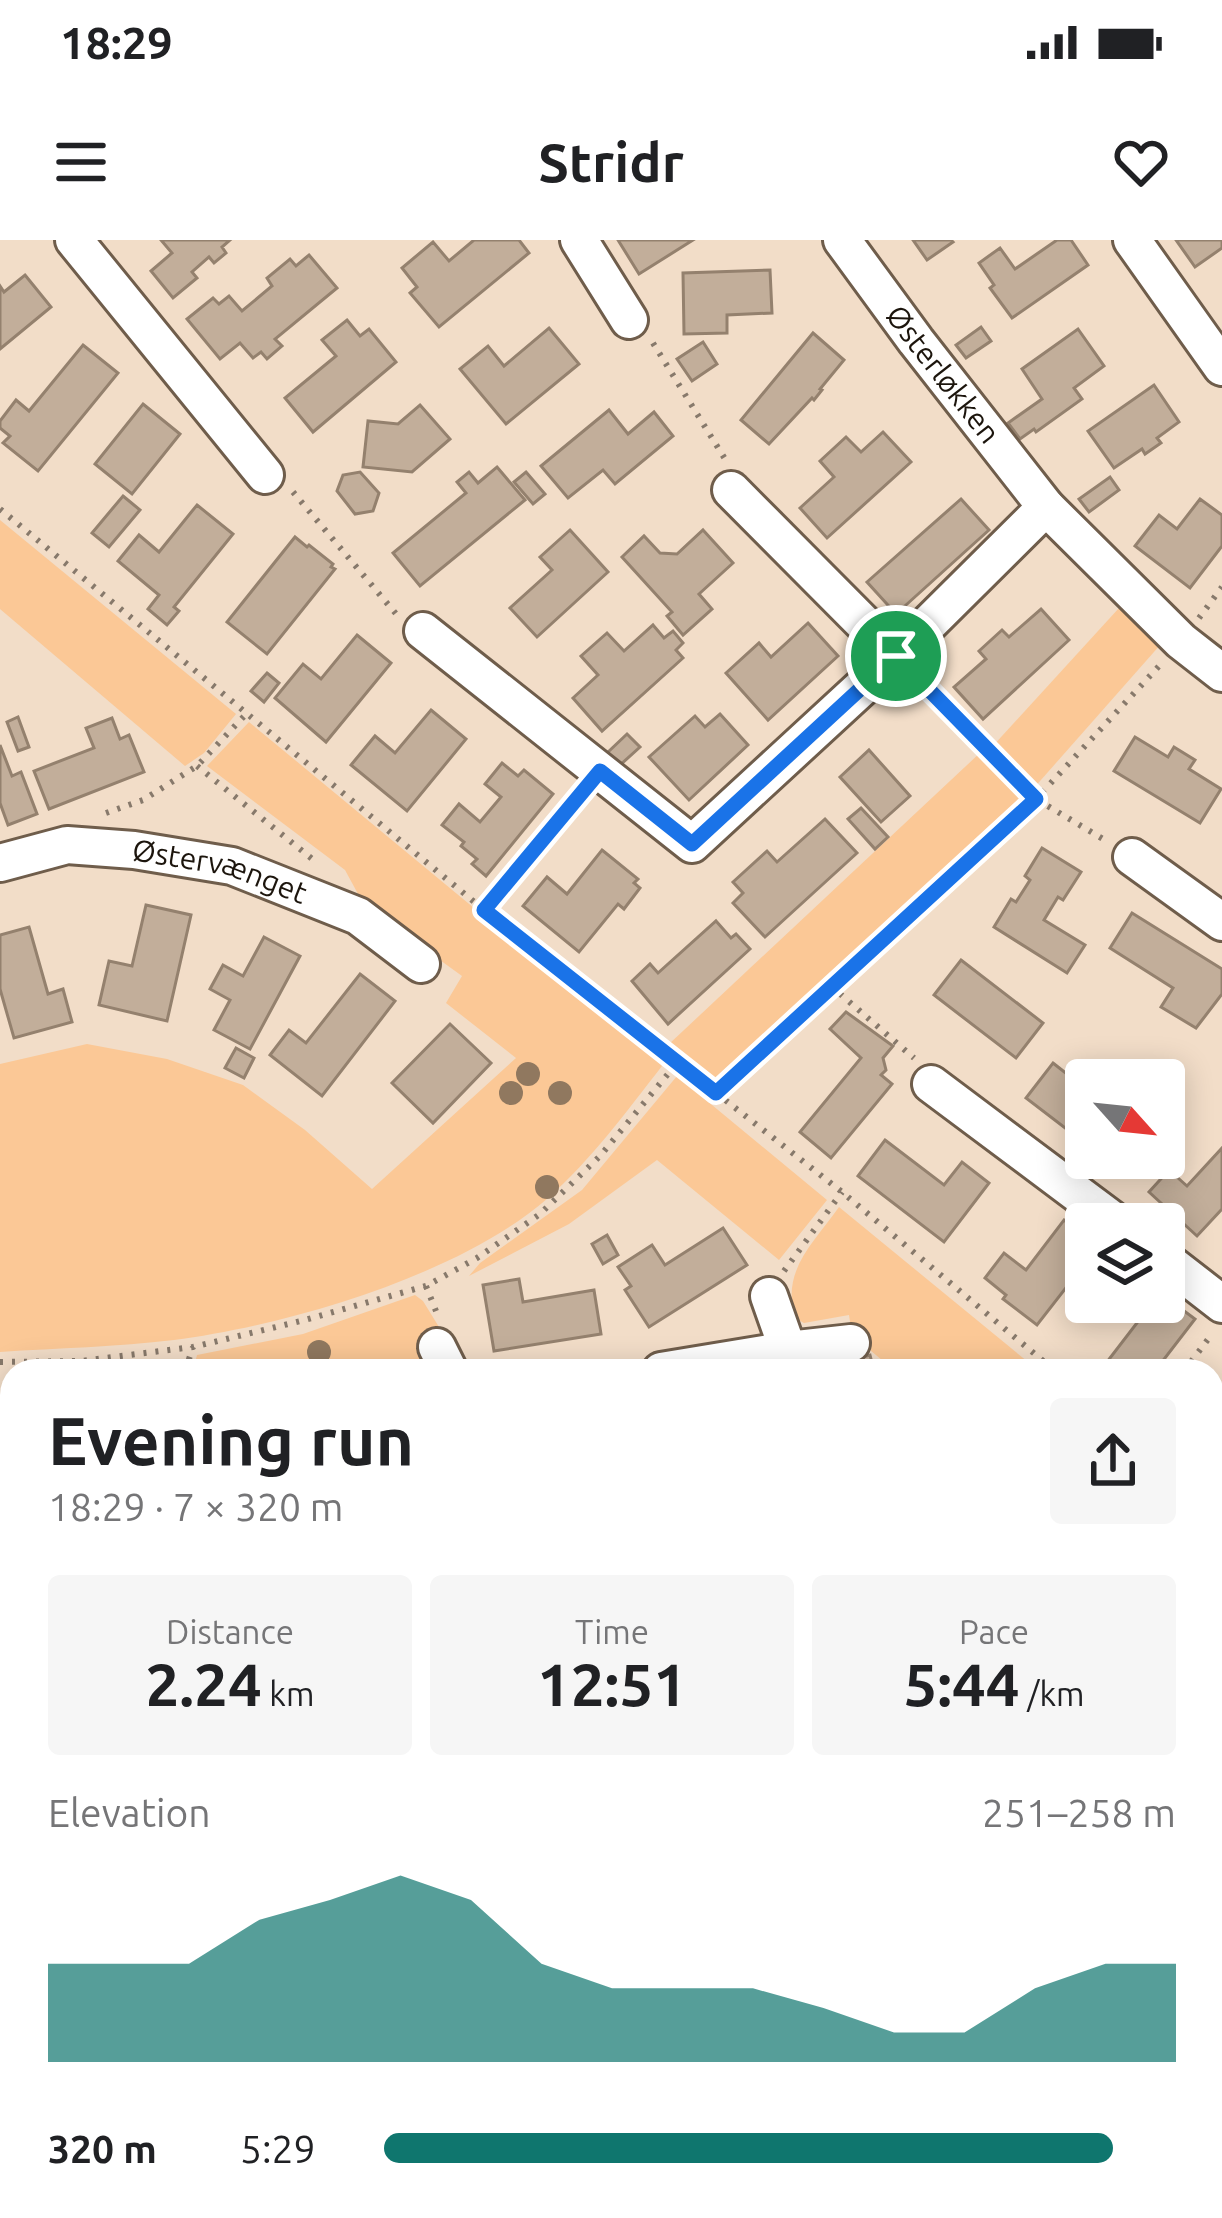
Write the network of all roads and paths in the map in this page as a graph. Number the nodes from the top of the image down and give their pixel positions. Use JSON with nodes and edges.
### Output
{"nodes":[{"id":1,"x":74,"y":240,"type":"edge"},
{"id":2,"x":579,"y":240,"type":"edge"},
{"id":3,"x":842,"y":240,"type":"edge"},
{"id":4,"x":1132,"y":240,"type":"edge"},
{"id":5,"x":629,"y":320,"type":"joint"},
{"id":6,"x":1222,"y":367,"type":"edge"},
{"id":7,"x":265,"y":475,"type":"joint"},
{"id":8,"x":731,"y":490,"type":"joint"},
{"id":9,"x":1046,"y":507,"type":"junction"},
{"id":10,"x":0,"y":509,"type":"edge"},
{"id":11,"x":423,"y":631,"type":"joint"},
{"id":12,"x":1181,"y":641,"type":"junction"},
{"id":13,"x":896,"y":656,"type":"junction"},
{"id":14,"x":1222,"y":673,"type":"edge"},
{"id":15,"x":248,"y":712,"type":"junction"},
{"id":16,"x":197,"y":766,"type":"junction"},
{"id":17,"x":600,"y":771,"type":"junction"},
{"id":18,"x":1036,"y":799,"type":"junction"},
{"id":19,"x":67,"y":845,"type":"junction"},
{"id":20,"x":1132,"y":857,"type":"joint"},
{"id":21,"x":0,"y":863,"type":"edge"},
{"id":22,"x":320,"y":865,"type":"dead end"},
{"id":23,"x":484,"y":910,"type":"junction"},
{"id":24,"x":1222,"y":922,"type":"edge"},
{"id":25,"x":421,"y":964,"type":"dead end"},
{"id":26,"x":831,"y":986,"type":"junction"},
{"id":27,"x":677,"y":1063,"type":"junction"},
{"id":28,"x":931,"y":1084,"type":"joint"},
{"id":29,"x":716,"y":1093,"type":"junction"},
{"id":30,"x":1090,"y":1203,"type":"edge"},
{"id":31,"x":1185,"y":1270,"type":"edge"},
{"id":32,"x":1216,"y":1287,"type":"edge"},
{"id":33,"x":770,"y":1296,"type":"dead end"},
{"id":34,"x":1222,"y":1322,"type":"edge"},
{"id":35,"x":851,"y":1343,"type":"dead end"},
{"id":36,"x":193,"y":1347,"type":"junction"},
{"id":37,"x":788,"y":1350,"type":"junction"},
{"id":38,"x":123,"y":1359,"type":"edge"},
{"id":39,"x":189,"y":1359,"type":"edge"},
{"id":40,"x":734,"y":1359,"type":"edge"},
{"id":41,"x":1041,"y":1359,"type":"edge"},
{"id":42,"x":1193,"y":1359,"type":"edge"}],
"edges":[{"from":1,"to":7,"type":"street"},
{"from":2,"to":5,"type":"street"},
{"from":3,"to":9,"type":"street","name":"Østerløkken"},
{"from":4,"to":6,"type":"street"},
{"from":5,"to":8,"type":"path"},
{"from":7,"to":11,"type":"path"},
{"from":8,"to":13,"type":"street"},
{"from":9,"to":12,"type":"street","name":"Østerløkken"},
{"from":9,"to":13,"type":"street"},
{"from":10,"to":15,"type":"path"},
{"from":11,"to":17,"type":"street"},
{"from":12,"to":14,"type":"street","name":"Østerløkken"},
{"from":12,"to":18,"type":"path"},
{"from":13,"to":17,"type":"street"},
{"from":13,"to":18,"type":"path"},
{"from":15,"to":16,"type":"path"},
{"from":15,"to":23,"type":"path"},
{"from":16,"to":19,"type":"path"},
{"from":16,"to":22,"type":"path"},
{"from":17,"to":23,"type":"path"},
{"from":18,"to":20,"type":"path"},
{"from":18,"to":26,"type":"path"},
{"from":19,"to":21,"type":"street","name":"Østervænget"},
{"from":19,"to":25,"type":"street","name":"Østervænget"},
{"from":20,"to":24,"type":"street"},
{"from":23,"to":27,"type":"path"},
{"from":26,"to":28,"type":"path"},
{"from":26,"to":29,"type":"path"},
{"from":27,"to":29,"type":"path"},
{"from":27,"to":36,"type":"path"},
{"from":28,"to":30,"type":"street"},
{"from":29,"to":41,"type":"path"},
{"from":31,"to":32,"type":"street"},
{"from":33,"to":37,"type":"street"},
{"from":34,"to":42,"type":"path"},
{"from":35,"to":37,"type":"street"},
{"from":36,"to":38,"type":"path"},
{"from":36,"to":39,"type":"path"},
{"from":37,"to":40,"type":"street"}]}
